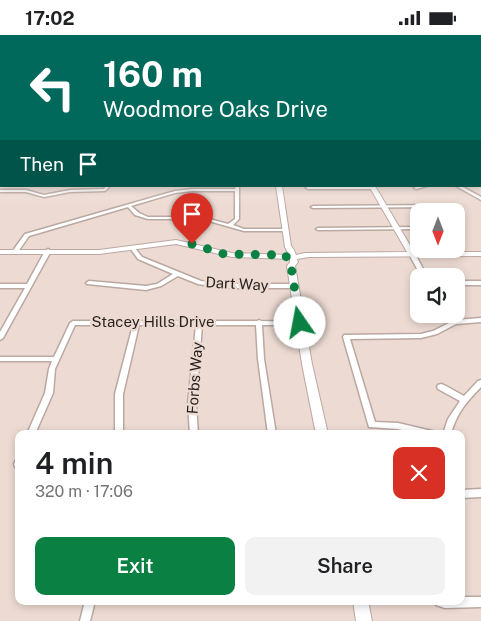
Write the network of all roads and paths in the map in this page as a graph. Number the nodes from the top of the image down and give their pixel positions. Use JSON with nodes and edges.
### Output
{"nodes":[{"id":1,"x":34,"y":187,"type":"edge"},
{"id":2,"x":107,"y":187,"type":"edge"},
{"id":3,"x":279,"y":187,"type":"edge"},
{"id":4,"x":372,"y":187,"type":"edge"},
{"id":5,"x":420,"y":187,"type":"edge"},
{"id":6,"x":460,"y":187,"type":"edge"},
{"id":7,"x":237,"y":188,"type":"edge"},
{"id":8,"x":308,"y":188,"type":"dead end"},
{"id":9,"x":416,"y":188,"type":"dead end"},
{"id":10,"x":0,"y":191,"type":"edge"},
{"id":11,"x":28,"y":191,"type":"junction"},
{"id":12,"x":481,"y":199,"type":"edge"},
{"id":13,"x":129,"y":206,"type":"junction"},
{"id":14,"x":312,"y":207,"type":"dead end"},
{"id":15,"x":383,"y":207,"type":"junction"},
{"id":16,"x":410,"y":207,"type":"edge"},
{"id":17,"x":192,"y":210,"type":"dead end"},
{"id":18,"x":85,"y":218,"type":"junction"},
{"id":19,"x":190,"y":218,"type":"junction"},
{"id":20,"x":90,"y":223,"type":"dead end"},
{"id":21,"x":229,"y":226,"type":"junction"},
{"id":22,"x":396,"y":228,"type":"junction"},
{"id":23,"x":410,"y":228,"type":"edge"},
{"id":24,"x":318,"y":229,"type":"dead end"},
{"id":25,"x":285,"y":230,"type":"junction"},
{"id":26,"x":132,"y":248,"type":"junction"},
{"id":27,"x":48,"y":251,"type":"junction"},
{"id":28,"x":410,"y":251,"type":"edge"},
{"id":29,"x":0,"y":252,"type":"edge"},
{"id":30,"x":15,"y":252,"type":"junction"},
{"id":31,"x":410,"y":254,"type":"edge"},
{"id":32,"x":465,"y":254,"type":"edge"},
{"id":33,"x":481,"y":254,"type":"edge"},
{"id":34,"x":289,"y":255,"type":"junction"},
{"id":35,"x":177,"y":274,"type":"junction"},
{"id":36,"x":89,"y":283,"type":"dead end"},
{"id":37,"x":465,"y":283,"type":"edge"},
{"id":38,"x":481,"y":283,"type":"edge"},
{"id":39,"x":0,"y":286,"type":"edge"},
{"id":40,"x":27,"y":286,"type":"junction"},
{"id":41,"x":293,"y":286,"type":"junction"},
{"id":42,"x":481,"y":320,"type":"edge"},
{"id":43,"x":137,"y":322,"type":"junction"},
{"id":44,"x":199,"y":322,"type":"junction"},
{"id":45,"x":259,"y":323,"type":"junction"},
{"id":46,"x":300,"y":323,"type":"junction"},
{"id":47,"x":3,"y":326,"type":"edge"},
{"id":48,"x":0,"y":338,"type":"edge"},
{"id":49,"x":0,"y":359,"type":"edge"},
{"id":50,"x":56,"y":359,"type":"junction"},
{"id":51,"x":481,"y":383,"type":"edge"},
{"id":52,"x":441,"y":387,"type":"dead end"},
{"id":53,"x":464,"y":400,"type":"junction"},
{"id":54,"x":33,"y":430,"type":"edge"},
{"id":55,"x":119,"y":430,"type":"edge"},
{"id":56,"x":194,"y":430,"type":"edge"},
{"id":57,"x":271,"y":430,"type":"edge"},
{"id":58,"x":321,"y":430,"type":"edge"},
{"id":59,"x":415,"y":430,"type":"edge"},
{"id":60,"x":448,"y":430,"type":"edge"},
{"id":61,"x":465,"y":492,"type":"edge"},
{"id":62,"x":481,"y":493,"type":"edge"},
{"id":63,"x":465,"y":602,"type":"edge"},
{"id":64,"x":481,"y":602,"type":"edge"},
{"id":65,"x":89,"y":605,"type":"edge"},
{"id":66,"x":361,"y":605,"type":"edge"},
{"id":67,"x":85,"y":621,"type":"edge"},
{"id":68,"x":364,"y":621,"type":"edge"}],
"edges":[{"from":1,"to":11,"type":"street"},
{"from":2,"to":11,"type":"street"},
{"from":3,"to":25,"type":"main road"},
{"from":4,"to":8,"type":"street"},
{"from":4,"to":15,"type":"main road"},
{"from":5,"to":9,"type":"street"},
{"from":6,"to":12,"type":"street"},
{"from":7,"to":13,"type":"street"},
{"from":7,"to":21,"type":"street"},
{"from":10,"to":11,"type":"street"},
{"from":13,"to":18,"type":"street"},
{"from":13,"to":19,"type":"street"},
{"from":14,"to":15,"type":"street"},
{"from":15,"to":16,"type":"street"},
{"from":15,"to":22,"type":"main road"},
{"from":17,"to":19,"type":"street"},
{"from":18,"to":20,"type":"street"},
{"from":18,"to":30,"type":"street"},
{"from":19,"to":21,"type":"street"},
{"from":21,"to":25,"type":"street"},
{"from":22,"to":23,"type":"street"},
{"from":22,"to":24,"type":"street"},
{"from":22,"to":28,"type":"main road"},
{"from":25,"to":34,"type":"main road"},
{"from":26,"to":27,"type":"street"},
{"from":26,"to":34,"type":"street"},
{"from":26,"to":35,"type":"street","name":"Dart Way"},
{"from":27,"to":30,"type":"street"},
{"from":27,"to":40,"type":"street"},
{"from":29,"to":30,"type":"street"},
{"from":31,"to":34,"type":"main road"},
{"from":32,"to":33,"type":"main road"},
{"from":34,"to":41,"type":"main road"},
{"from":35,"to":36,"type":"street"},
{"from":35,"to":41,"type":"street","name":"Dart Way"},
{"from":37,"to":38,"type":"street"},
{"from":39,"to":40,"type":"street"},
{"from":40,"to":47,"type":"street"},
{"from":41,"to":46,"type":"main road"},
{"from":42,"to":59,"type":"street"},
{"from":43,"to":44,"type":"street","name":"Stacey Hills Drive"},
{"from":43,"to":50,"type":"street","name":"Stacey Hills Drive"},
{"from":43,"to":55,"type":"street"},
{"from":44,"to":45,"type":"street","name":"Stacey Hills Drive"},
{"from":44,"to":56,"type":"street","name":"Forbs Way"},
{"from":45,"to":46,"type":"street","name":"Stacey Hills Drive"},
{"from":45,"to":57,"type":"street"},
{"from":46,"to":58,"type":"main road"},
{"from":47,"to":48,"type":"street"},
{"from":49,"to":50,"type":"street"},
{"from":50,"to":54,"type":"street"},
{"from":51,"to":53,"type":"street"},
{"from":52,"to":53,"type":"street"},
{"from":53,"to":60,"type":"street"},
{"from":61,"to":62,"type":"street"},
{"from":63,"to":64,"type":"street"},
{"from":65,"to":67,"type":"street"},
{"from":66,"to":68,"type":"main road"}]}
